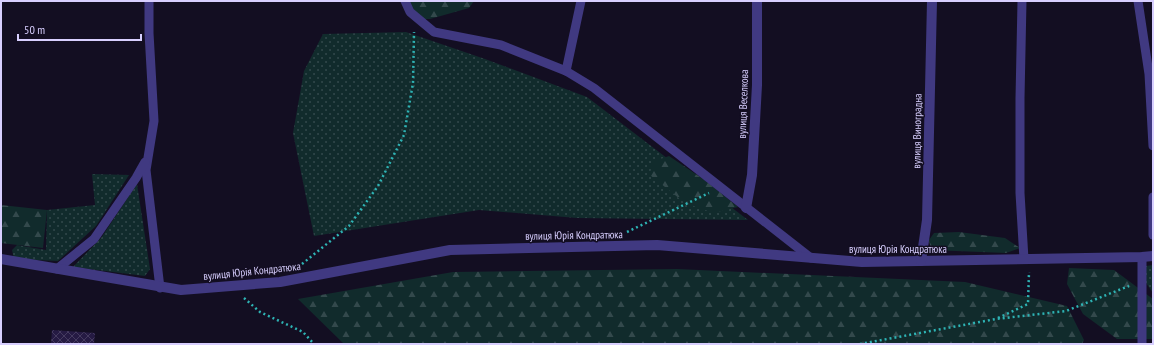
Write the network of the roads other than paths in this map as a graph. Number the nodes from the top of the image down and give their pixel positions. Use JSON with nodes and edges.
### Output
{"nodes":[{"id":1,"x":149,"y":1,"type":"edge"},
{"id":2,"x":405,"y":1,"type":"edge"},
{"id":3,"x":581,"y":1,"type":"edge"},
{"id":4,"x":757,"y":1,"type":"edge"},
{"id":5,"x":932,"y":1,"type":"edge"},
{"id":6,"x":1022,"y":1,"type":"edge"},
{"id":7,"x":1138,"y":1,"type":"edge"},
{"id":8,"x":566,"y":71,"type":"junction"},
{"id":9,"x":1153,"y":146,"type":"edge"},
{"id":10,"x":149,"y":155,"type":"junction"},
{"id":11,"x":1153,"y":197,"type":"edge"},
{"id":12,"x":746,"y":208,"type":"junction"},
{"id":13,"x":1153,"y":236,"type":"edge"},
{"id":14,"x":1153,"y":256,"type":"edge"},
{"id":15,"x":1142,"y":257,"type":"junction"},
{"id":16,"x":811,"y":258,"type":"junction"},
{"id":17,"x":1,"y":259,"type":"edge"},
{"id":18,"x":1026,"y":259,"type":"junction"},
{"id":19,"x":921,"y":261,"type":"junction"},
{"id":20,"x":57,"y":269,"type":"junction"},
{"id":21,"x":160,"y":288,"type":"junction"},
{"id":22,"x":1142,"y":344,"type":"edge"}],
"edges":[{"from":1,"to":10,"type":"lane"},
{"from":2,"to":8,"type":"lane"},
{"from":3,"to":8,"type":"lane"},
{"from":4,"to":12,"type":"street","name":"вулиця Веселкова"},
{"from":5,"to":19,"type":"street","name":"вулиця Виноградна"},
{"from":6,"to":18,"type":"lane"},
{"from":7,"to":9,"type":"lane"},
{"from":8,"to":12,"type":"lane"},
{"from":10,"to":20,"type":"lane"},
{"from":10,"to":21,"type":"lane"},
{"from":11,"to":13,"type":"lane"},
{"from":12,"to":16,"type":"lane"},
{"from":14,"to":15,"type":"street","name":"вулиця Юрія Кондратюка"},
{"from":15,"to":18,"type":"street","name":"вулиця Юрія Кондратюка"},
{"from":15,"to":22,"type":"lane"},
{"from":16,"to":19,"type":"street","name":"вулиця Юрія Кондратюка"},
{"from":16,"to":21,"type":"street","name":"вулиця Юрія Кондратюка"},
{"from":17,"to":20,"type":"street","name":"вулиця Юрія Кондратюка"},
{"from":18,"to":19,"type":"street","name":"вулиця Юрія Кондратюка"},
{"from":20,"to":21,"type":"street","name":"вулиця Юрія Кондратюка"}]}
